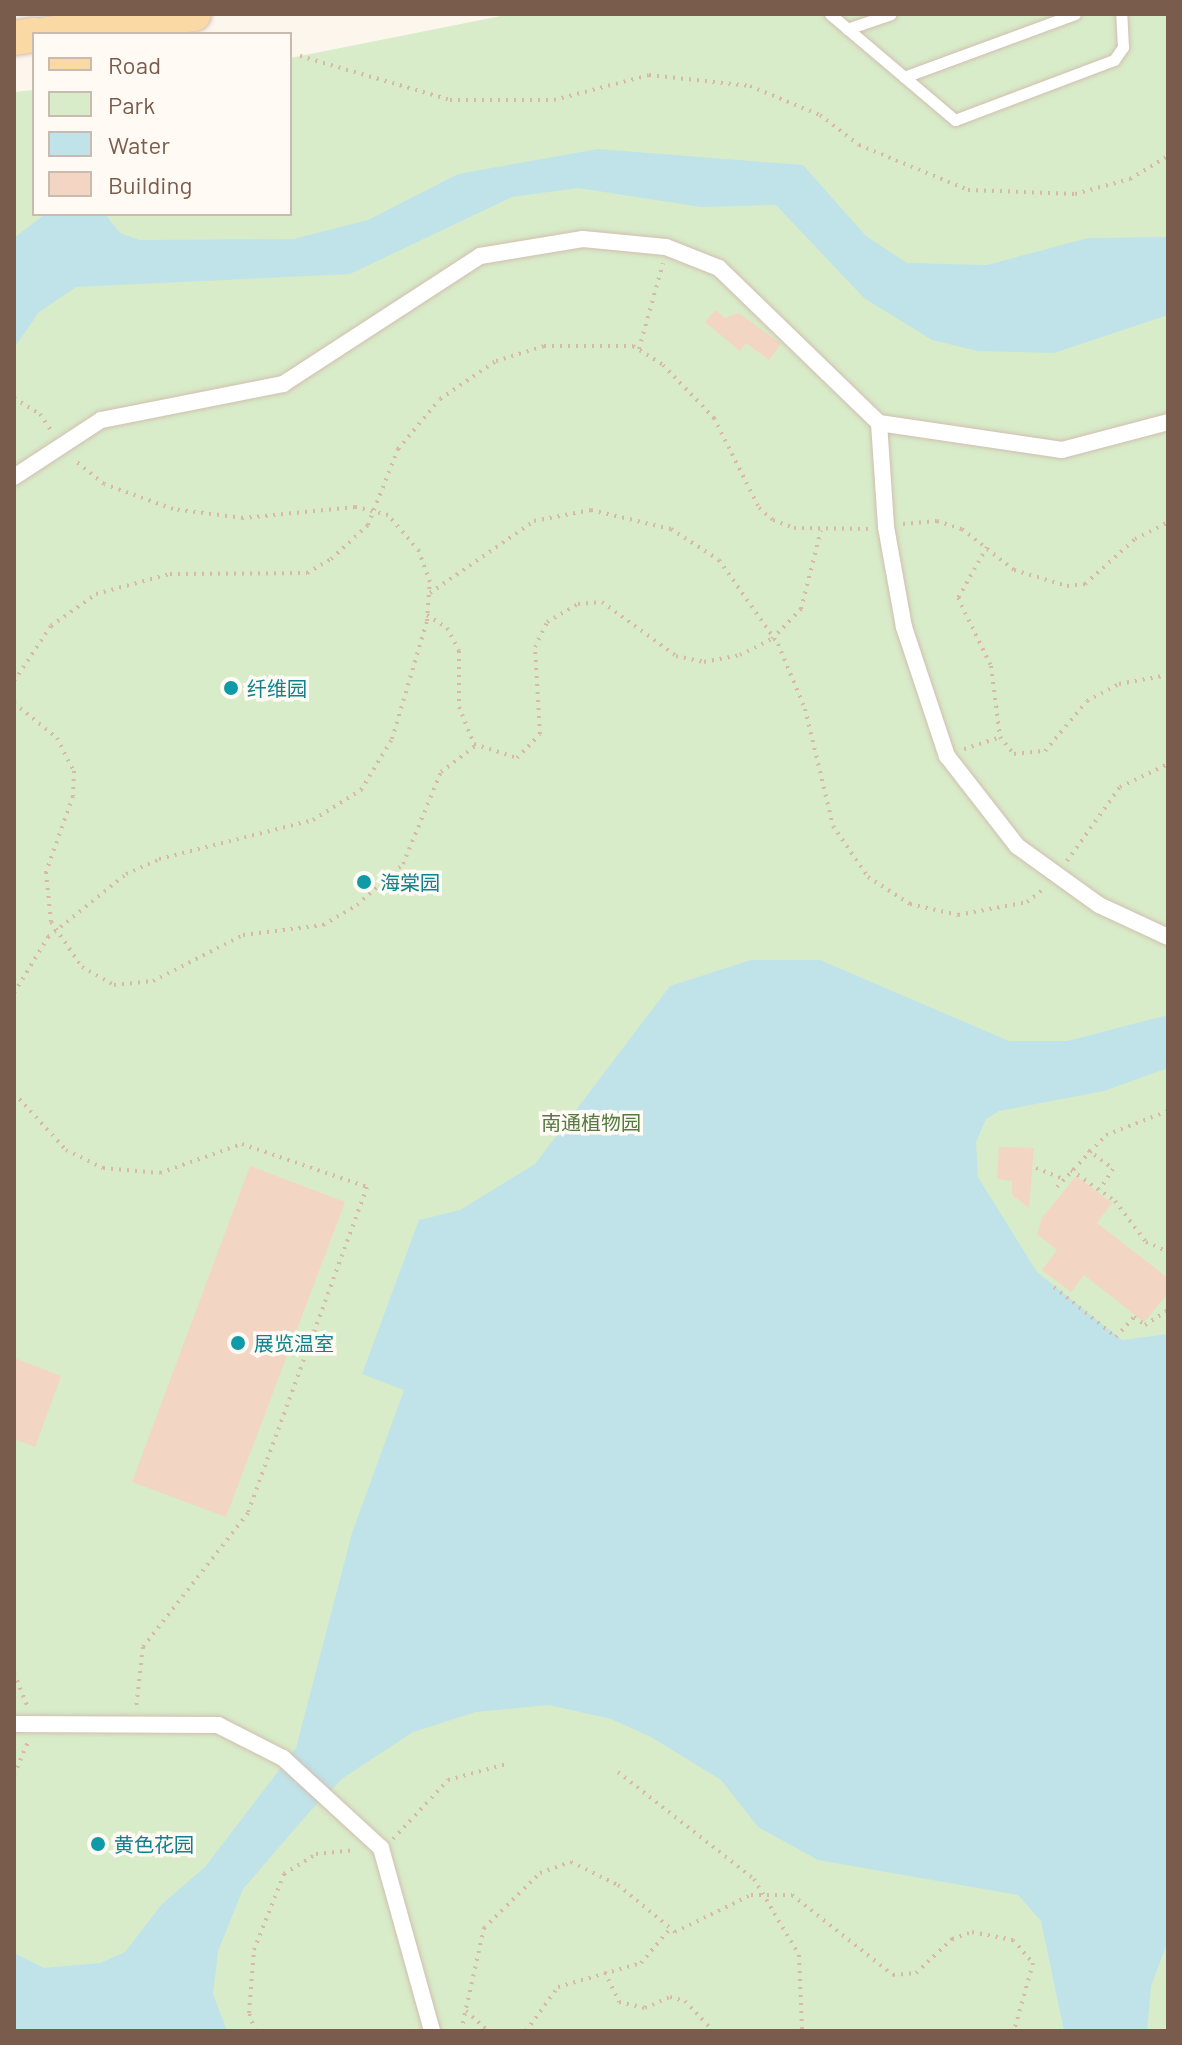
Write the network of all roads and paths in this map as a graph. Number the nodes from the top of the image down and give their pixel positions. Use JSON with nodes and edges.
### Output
{"nodes":[{"id":1,"x":830,"y":14,"type":"edge"},
{"id":2,"x":891,"y":14,"type":"edge"},
{"id":3,"x":1075,"y":14,"type":"edge"},
{"id":4,"x":1121,"y":14,"type":"edge"},
{"id":5,"x":184,"y":16,"type":"edge"},
{"id":6,"x":847,"y":29,"type":"junction"},
{"id":7,"x":64,"y":32,"type":"edge"},
{"id":8,"x":300,"y":56,"type":"dead end"},
{"id":9,"x":904,"y":77,"type":"junction"},
{"id":10,"x":1168,"y":156,"type":"edge"},
{"id":11,"x":666,"y":247,"type":"junction"},
{"id":12,"x":639,"y":349,"type":"junction"},
{"id":13,"x":14,"y":398,"type":"edge"},
{"id":14,"x":1168,"y":422,"type":"edge"},
{"id":15,"x":879,"y":423,"type":"junction"},
{"id":16,"x":61,"y":443,"type":"junction"},
{"id":17,"x":14,"y":477,"type":"edge"},
{"id":18,"x":373,"y":511,"type":"junction"},
{"id":19,"x":1168,"y":522,"type":"edge"},
{"id":20,"x":886,"y":527,"type":"junction"},
{"id":21,"x":821,"y":530,"type":"junction"},
{"id":22,"x":987,"y":547,"type":"junction"},
{"id":23,"x":430,"y":593,"type":"junction"},
{"id":24,"x":427,"y":615,"type":"junction"},
{"id":25,"x":774,"y":637,"type":"junction"},
{"id":26,"x":1168,"y":675,"type":"edge"},
{"id":27,"x":14,"y":681,"type":"edge"},
{"id":28,"x":14,"y":703,"type":"edge"},
{"id":29,"x":1000,"y":737,"type":"junction"},
{"id":30,"x":475,"y":746,"type":"junction"},
{"id":31,"x":947,"y":756,"type":"junction"},
{"id":32,"x":1168,"y":764,"type":"edge"},
{"id":33,"x":1056,"y":875,"type":"junction"},
{"id":34,"x":56,"y":930,"type":"junction"},
{"id":35,"x":1168,"y":937,"type":"edge"},
{"id":36,"x":14,"y":993,"type":"edge"},
{"id":37,"x":14,"y":1093,"type":"edge"},
{"id":38,"x":1168,"y":1111,"type":"edge"},
{"id":39,"x":1088,"y":1150,"type":"junction"},
{"id":40,"x":1036,"y":1168,"type":"dead end"},
{"id":41,"x":1071,"y":1170,"type":"junction"},
{"id":42,"x":1063,"y":1179,"type":"junction"},
{"id":43,"x":1057,"y":1187,"type":"dead end"},
{"id":44,"x":1100,"y":1189,"type":"junction"},
{"id":45,"x":1168,"y":1252,"type":"edge"},
{"id":46,"x":1054,"y":1287,"type":"dead end"},
{"id":47,"x":1168,"y":1310,"type":"edge"},
{"id":48,"x":14,"y":1673,"type":"edge"},
{"id":49,"x":133,"y":1722,"type":"junction"},
{"id":50,"x":21,"y":1725,"type":"edge"},
{"id":51,"x":510,"y":1763,"type":"dead end"},
{"id":52,"x":618,"y":1772,"type":"dead end"},
{"id":53,"x":14,"y":1775,"type":"edge"},
{"id":54,"x":381,"y":1848,"type":"junction"},
{"id":55,"x":763,"y":1893,"type":"junction"},
{"id":56,"x":668,"y":1931,"type":"junction"},
{"id":57,"x":605,"y":1972,"type":"junction"},
{"id":58,"x":466,"y":2011,"type":"junction"},
{"id":59,"x":255,"y":2031,"type":"edge"},
{"id":60,"x":432,"y":2031,"type":"edge"},
{"id":61,"x":461,"y":2031,"type":"edge"},
{"id":62,"x":488,"y":2031,"type":"edge"},
{"id":63,"x":526,"y":2031,"type":"edge"},
{"id":64,"x":713,"y":2031,"type":"edge"},
{"id":65,"x":802,"y":2031,"type":"edge"},
{"id":66,"x":1014,"y":2031,"type":"edge"}],
"edges":[{"from":1,"to":6,"type":"lane"},
{"from":2,"to":6,"type":"lane"},
{"from":3,"to":9,"type":"lane"},
{"from":4,"to":9,"type":"lane"},
{"from":5,"to":7,"type":"main road"},
{"from":6,"to":9,"type":"lane"},
{"from":8,"to":10,"type":"path"},
{"from":11,"to":12,"type":"path"},
{"from":11,"to":15,"type":"street"},
{"from":11,"to":16,"type":"street"},
{"from":12,"to":18,"type":"path"},
{"from":12,"to":21,"type":"path"},
{"from":13,"to":16,"type":"path"},
{"from":14,"to":15,"type":"street"},
{"from":15,"to":20,"type":"street"},
{"from":16,"to":17,"type":"street"},
{"from":16,"to":18,"type":"path"},
{"from":18,"to":23,"type":"path"},
{"from":18,"to":27,"type":"path"},
{"from":19,"to":22,"type":"path"},
{"from":20,"to":21,"type":"path"},
{"from":20,"to":22,"type":"path"},
{"from":20,"to":31,"type":"street"},
{"from":21,"to":25,"type":"path"},
{"from":22,"to":29,"type":"path"},
{"from":23,"to":24,"type":"path"},
{"from":23,"to":25,"type":"path"},
{"from":24,"to":30,"type":"path"},
{"from":24,"to":34,"type":"path"},
{"from":25,"to":30,"type":"path"},
{"from":25,"to":33,"type":"path"},
{"from":26,"to":29,"type":"path"},
{"from":28,"to":34,"type":"path"},
{"from":29,"to":31,"type":"path"},
{"from":30,"to":34,"type":"path"},
{"from":31,"to":33,"type":"street"},
{"from":32,"to":33,"type":"path"},
{"from":33,"to":35,"type":"street"},
{"from":34,"to":36,"type":"path"},
{"from":37,"to":49,"type":"path"},
{"from":38,"to":39,"type":"path"},
{"from":39,"to":41,"type":"path"},
{"from":39,"to":44,"type":"path"},
{"from":40,"to":42,"type":"path"},
{"from":41,"to":42,"type":"path"},
{"from":41,"to":44,"type":"path"},
{"from":42,"to":43,"type":"path"},
{"from":44,"to":45,"type":"path"},
{"from":46,"to":47,"type":"path"},
{"from":48,"to":50,"type":"path"},
{"from":49,"to":50,"type":"street"},
{"from":49,"to":54,"type":"street"},
{"from":50,"to":53,"type":"path"},
{"from":51,"to":54,"type":"path"},
{"from":52,"to":55,"type":"path"},
{"from":54,"to":59,"type":"path"},
{"from":54,"to":60,"type":"street"},
{"from":55,"to":56,"type":"path"},
{"from":55,"to":65,"type":"path"},
{"from":55,"to":66,"type":"path"},
{"from":56,"to":57,"type":"path"},
{"from":56,"to":58,"type":"path"},
{"from":57,"to":63,"type":"path"},
{"from":57,"to":64,"type":"path"},
{"from":58,"to":61,"type":"path"},
{"from":58,"to":62,"type":"path"}]}
